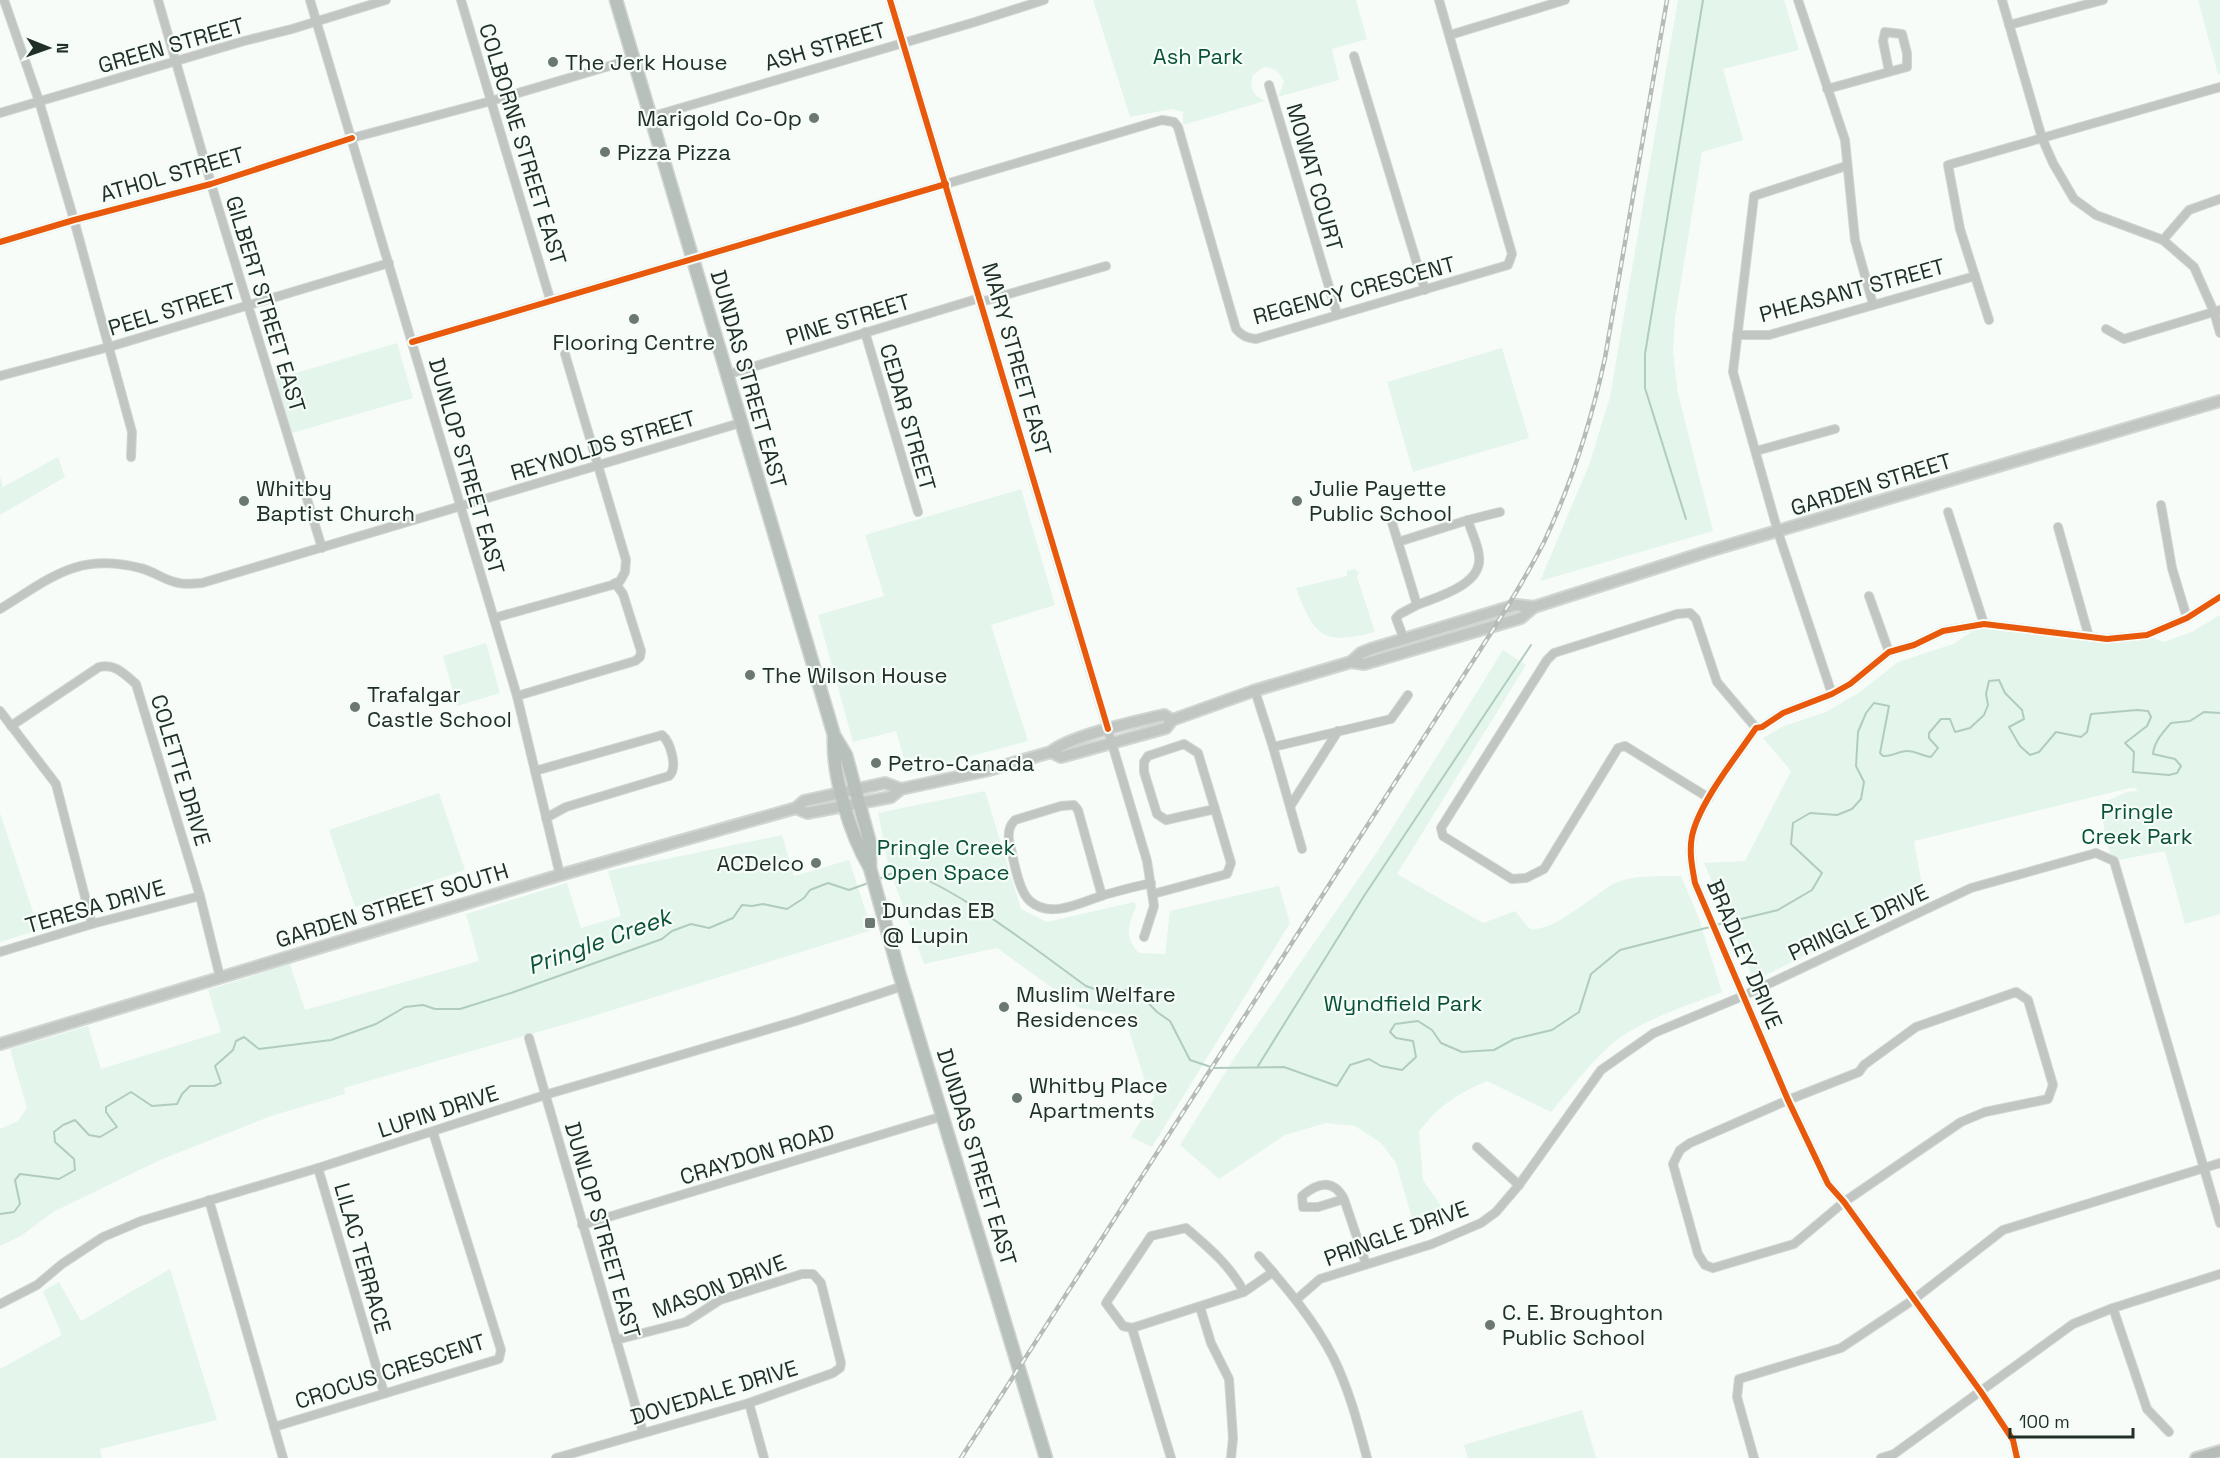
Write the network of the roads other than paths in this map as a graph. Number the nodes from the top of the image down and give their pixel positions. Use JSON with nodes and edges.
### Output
{"nodes":[{"id":1,"x":4,"y":0,"type":"edge"},
{"id":2,"x":158,"y":0,"type":"edge"},
{"id":3,"x":310,"y":0,"type":"edge"},
{"id":4,"x":386,"y":0,"type":"edge"},
{"id":5,"x":461,"y":0,"type":"edge"},
{"id":6,"x":616,"y":0,"type":"edge"},
{"id":7,"x":890,"y":0,"type":"edge"},
{"id":8,"x":1044,"y":0,"type":"edge"},
{"id":9,"x":1439,"y":0,"type":"edge"},
{"id":10,"x":1565,"y":0,"type":"edge"},
{"id":11,"x":1798,"y":0,"type":"edge"},
{"id":12,"x":2002,"y":0,"type":"edge"},
{"id":13,"x":2103,"y":0,"type":"edge"},
{"id":14,"x":317,"y":21,"type":"junction"},
{"id":15,"x":2009,"y":25,"type":"junction"},
{"id":16,"x":1450,"y":35,"type":"junction"},
{"id":17,"x":903,"y":42,"type":"junction"},
{"id":18,"x":1354,"y":56,"type":"dead end"},
{"id":19,"x":633,"y":59,"type":"junction"},
{"id":20,"x":177,"y":61,"type":"junction"},
{"id":21,"x":1889,"y":71,"type":"junction"},
{"id":22,"x":1269,"y":84,"type":"dead end"},
{"id":23,"x":2220,"y":87,"type":"edge"},
{"id":24,"x":1827,"y":89,"type":"junction"},
{"id":25,"x":39,"y":101,"type":"junction"},
{"id":26,"x":491,"y":101,"type":"junction"},
{"id":27,"x":0,"y":113,"type":"edge"},
{"id":28,"x":650,"y":117,"type":"junction"},
{"id":29,"x":352,"y":138,"type":"junction"},
{"id":30,"x":2042,"y":138,"type":"junction"},
{"id":31,"x":1846,"y":166,"type":"junction"},
{"id":32,"x":211,"y":184,"type":"junction"},
{"id":33,"x":946,"y":184,"type":"junction"},
{"id":34,"x":2220,"y":199,"type":"edge"},
{"id":35,"x":74,"y":220,"type":"junction"},
{"id":36,"x":2163,"y":240,"type":"junction"},
{"id":37,"x":0,"y":242,"type":"edge"},
{"id":38,"x":692,"y":259,"type":"junction"},
{"id":39,"x":389,"y":263,"type":"junction"},
{"id":40,"x":1106,"y":266,"type":"dead end"},
{"id":41,"x":1975,"y":276,"type":"junction"},
{"id":42,"x":1425,"y":290,"type":"junction"},
{"id":43,"x":550,"y":299,"type":"junction"},
{"id":44,"x":981,"y":300,"type":"junction"},
{"id":45,"x":1873,"y":304,"type":"junction"},
{"id":46,"x":248,"y":305,"type":"junction"},
{"id":47,"x":2217,"y":311,"type":"edge"},
{"id":48,"x":1336,"y":314,"type":"junction"},
{"id":49,"x":1989,"y":320,"type":"dead end"},
{"id":50,"x":2106,"y":329,"type":"dead end"},
{"id":51,"x":865,"y":332,"type":"junction"},
{"id":52,"x":2220,"y":333,"type":"edge"},
{"id":53,"x":1737,"y":335,"type":"junction"},
{"id":54,"x":412,"y":342,"type":"junction"},
{"id":55,"x":109,"y":347,"type":"junction"},
{"id":56,"x":565,"y":354,"type":"dead end"},
{"id":57,"x":726,"y":375,"type":"junction"},
{"id":58,"x":0,"y":376,"type":"edge"},
{"id":59,"x":2220,"y":400,"type":"edge"},
{"id":60,"x":740,"y":423,"type":"junction"},
{"id":61,"x":1835,"y":429,"type":"dead end"},
{"id":62,"x":1756,"y":451,"type":"junction"},
{"id":63,"x":130,"y":457,"type":"dead end"},
{"id":64,"x":598,"y":465,"type":"junction"},
{"id":65,"x":2161,"y":505,"type":"dead end"},
{"id":66,"x":460,"y":507,"type":"junction"},
{"id":67,"x":1388,"y":510,"type":"dead end"},
{"id":68,"x":918,"y":512,"type":"dead end"},
{"id":69,"x":1500,"y":512,"type":"dead end"},
{"id":70,"x":1948,"y":512,"type":"dead end"},
{"id":71,"x":1468,"y":520,"type":"junction"},
{"id":72,"x":2058,"y":527,"type":"dead end"},
{"id":73,"x":1778,"y":532,"type":"junction"},
{"id":74,"x":1398,"y":542,"type":"junction"},
{"id":75,"x":322,"y":548,"type":"junction"},
{"id":76,"x":615,"y":583,"type":"junction"},
{"id":77,"x":1869,"y":596,"type":"dead end"},
{"id":78,"x":2220,"y":597,"type":"edge"},
{"id":79,"x":1417,"y":605,"type":"junction"},
{"id":80,"x":1534,"y":607,"type":"junction"},
{"id":81,"x":0,"y":609,"type":"edge"},
{"id":82,"x":494,"y":618,"type":"junction"},
{"id":83,"x":2187,"y":618,"type":"junction"},
{"id":84,"x":1984,"y":624,"type":"junction"},
{"id":85,"x":2089,"y":637,"type":"junction"},
{"id":86,"x":1404,"y":639,"type":"junction"},
{"id":87,"x":1889,"y":652,"type":"junction"},
{"id":88,"x":1392,"y":656,"type":"junction"},
{"id":89,"x":1351,"y":662,"type":"junction"},
{"id":90,"x":1256,"y":691,"type":"junction"},
{"id":91,"x":1832,"y":694,"type":"junction"},
{"id":92,"x":1408,"y":695,"type":"dead end"},
{"id":93,"x":517,"y":696,"type":"junction"},
{"id":94,"x":0,"y":711,"type":"edge"},
{"id":95,"x":1172,"y":720,"type":"junction"},
{"id":96,"x":10,"y":726,"type":"junction"},
{"id":97,"x":1756,"y":728,"type":"junction"},
{"id":98,"x":1108,"y":729,"type":"junction"},
{"id":99,"x":1338,"y":731,"type":"junction"},
{"id":100,"x":834,"y":735,"type":"junction"},
{"id":101,"x":1112,"y":743,"type":"junction"},
{"id":102,"x":1272,"y":747,"type":"junction"},
{"id":103,"x":1052,"y":752,"type":"junction"},
{"id":104,"x":535,"y":771,"type":"junction"},
{"id":105,"x":856,"y":789,"type":"junction"},
{"id":106,"x":901,"y":789,"type":"junction"},
{"id":107,"x":842,"y":792,"type":"junction"},
{"id":108,"x":1709,"y":798,"type":"junction"},
{"id":109,"x":859,"y":803,"type":"junction"},
{"id":110,"x":845,"y":805,"type":"junction"},
{"id":111,"x":1291,"y":805,"type":"junction"},
{"id":112,"x":796,"y":808,"type":"junction"},
{"id":113,"x":1215,"y":809,"type":"junction"},
{"id":114,"x":546,"y":818,"type":"junction"},
{"id":115,"x":1302,"y":849,"type":"dead end"},
{"id":116,"x":871,"y":870,"type":"junction"},
{"id":117,"x":560,"y":875,"type":"junction"},
{"id":118,"x":1151,"y":883,"type":"junction"},
{"id":119,"x":1153,"y":894,"type":"junction"},
{"id":120,"x":200,"y":896,"type":"junction"},
{"id":121,"x":1102,"y":896,"type":"junction"},
{"id":122,"x":92,"y":924,"type":"junction"},
{"id":123,"x":1144,"y":937,"type":"dead end"},
{"id":124,"x":0,"y":952,"type":"edge"},
{"id":125,"x":220,"y":977,"type":"junction"},
{"id":126,"x":903,"y":986,"type":"junction"},
{"id":127,"x":1743,"y":996,"type":"junction"},
{"id":128,"x":529,"y":1038,"type":"dead end"},
{"id":129,"x":0,"y":1044,"type":"edge"},
{"id":130,"x":545,"y":1095,"type":"junction"},
{"id":131,"x":1788,"y":1100,"type":"junction"},
{"id":132,"x":943,"y":1116,"type":"junction"},
{"id":133,"x":433,"y":1132,"type":"junction"},
{"id":134,"x":1478,"y":1147,"type":"dead end"},
{"id":135,"x":2220,"y":1163,"type":"edge"},
{"id":136,"x":318,"y":1168,"type":"junction"},
{"id":137,"x":2204,"y":1168,"type":"junction"},
{"id":138,"x":1519,"y":1185,"type":"junction"},
{"id":139,"x":1344,"y":1199,"type":"junction"},
{"id":140,"x":209,"y":1200,"type":"junction"},
{"id":141,"x":1844,"y":1202,"type":"junction"},
{"id":142,"x":2220,"y":1223,"type":"edge"},
{"id":143,"x":582,"y":1225,"type":"junction"},
{"id":144,"x":1259,"y":1256,"type":"dead end"},
{"id":145,"x":1366,"y":1264,"type":"junction"},
{"id":146,"x":1273,"y":1272,"type":"junction"},
{"id":147,"x":2220,"y":1274,"type":"edge"},
{"id":148,"x":1244,"y":1292,"type":"junction"},
{"id":149,"x":1297,"y":1299,"type":"junction"},
{"id":150,"x":1913,"y":1300,"type":"junction"},
{"id":151,"x":0,"y":1304,"type":"edge"},
{"id":152,"x":1200,"y":1307,"type":"junction"},
{"id":153,"x":2113,"y":1308,"type":"junction"},
{"id":154,"x":833,"y":1327,"type":"joint"},
{"id":155,"x":1132,"y":1328,"type":"junction"},
{"id":156,"x":616,"y":1340,"type":"junction"},
{"id":157,"x":1981,"y":1392,"type":"junction"},
{"id":158,"x":384,"y":1394,"type":"junction"},
{"id":159,"x":749,"y":1403,"type":"junction"},
{"id":160,"x":274,"y":1427,"type":"junction"},
{"id":161,"x":643,"y":1432,"type":"junction"},
{"id":162,"x":2169,"y":1432,"type":"dead end"},
{"id":163,"x":2220,"y":1451,"type":"edge"},
{"id":164,"x":283,"y":1458,"type":"edge"},
{"id":165,"x":556,"y":1458,"type":"edge"},
{"id":166,"x":764,"y":1458,"type":"edge"},
{"id":167,"x":1046,"y":1458,"type":"edge"},
{"id":168,"x":1171,"y":1458,"type":"edge"},
{"id":169,"x":1231,"y":1458,"type":"edge"},
{"id":170,"x":1367,"y":1458,"type":"edge"},
{"id":171,"x":1754,"y":1458,"type":"edge"},
{"id":172,"x":1881,"y":1458,"type":"edge"},
{"id":173,"x":2017,"y":1458,"type":"edge"},
{"id":174,"x":2196,"y":1458,"type":"edge"}],
"edges":[{"from":1,"to":25,"type":"street"},
{"from":2,"to":20,"type":"street","name":"GILBERT STREET EAST"},
{"from":3,"to":14,"type":"street","name":"DUNLOP STREET EAST"},
{"from":4,"to":14,"type":"street","name":"GREEN STREET"},
{"from":5,"to":26,"type":"street","name":"COLBORNE STREET EAST"},
{"from":6,"to":19,"type":"main road","name":"DUNDAS STREET EAST"},
{"from":7,"to":17,"type":"street","name":"MARY STREET EAST"},
{"from":8,"to":17,"type":"street","name":"ASH STREET"},
{"from":9,"to":16,"type":"street"},
{"from":10,"to":16,"type":"street"},
{"from":11,"to":24,"type":"street"},
{"from":12,"to":15,"type":"street"},
{"from":13,"to":15,"type":"street"},
{"from":14,"to":20,"type":"street","name":"GREEN STREET"},
{"from":14,"to":29,"type":"street","name":"DUNLOP STREET EAST"},
{"from":15,"to":30,"type":"street"},
{"from":16,"to":42,"type":"street","name":"REGENCY CRESCENT"},
{"from":17,"to":28,"type":"street","name":"ASH STREET"},
{"from":17,"to":33,"type":"street","name":"MARY STREET EAST"},
{"from":18,"to":42,"type":"street"},
{"from":19,"to":26,"type":"street","name":"ATHOL STREET"},
{"from":19,"to":28,"type":"main road","name":"DUNDAS STREET EAST"},
{"from":20,"to":25,"type":"street","name":"GREEN STREET"},
{"from":20,"to":32,"type":"street","name":"GILBERT STREET EAST"},
{"from":21,"to":21,"type":"street"},
{"from":21,"to":24,"type":"street"},
{"from":22,"to":48,"type":"street","name":"MOWAT COURT"},
{"from":23,"to":30,"type":"street"},
{"from":24,"to":31,"type":"street"},
{"from":25,"to":27,"type":"street","name":"GREEN STREET"},
{"from":25,"to":35,"type":"street"},
{"from":26,"to":29,"type":"street","name":"ATHOL STREET"},
{"from":26,"to":43,"type":"street","name":"COLBORNE STREET EAST"},
{"from":28,"to":38,"type":"main road","name":"DUNDAS STREET EAST"},
{"from":29,"to":32,"type":"street","name":"ATHOL STREET"},
{"from":29,"to":39,"type":"street","name":"DUNLOP STREET EAST"},
{"from":30,"to":36,"type":"street"},
{"from":30,"to":41,"type":"street"},
{"from":31,"to":45,"type":"street"},
{"from":31,"to":53,"type":"street"},
{"from":32,"to":35,"type":"street","name":"ATHOL STREET"},
{"from":32,"to":46,"type":"street","name":"GILBERT STREET EAST"},
{"from":33,"to":38,"type":"street"},
{"from":33,"to":44,"type":"street","name":"MARY STREET EAST"},
{"from":33,"to":48,"type":"street","name":"REGENCY CRESCENT"},
{"from":34,"to":36,"type":"street"},
{"from":35,"to":37,"type":"street","name":"ATHOL STREET"},
{"from":35,"to":55,"type":"street"},
{"from":36,"to":47,"type":"street"},
{"from":38,"to":43,"type":"street"},
{"from":38,"to":57,"type":"main road","name":"DUNDAS STREET EAST"},
{"from":39,"to":46,"type":"street","name":"PEEL STREET"},
{"from":39,"to":54,"type":"street","name":"DUNLOP STREET EAST"},
{"from":40,"to":44,"type":"street","name":"PINE STREET"},
{"from":41,"to":45,"type":"street","name":"PHEASANT STREET"},
{"from":41,"to":49,"type":"street"},
{"from":42,"to":48,"type":"street","name":"REGENCY CRESCENT"},
{"from":43,"to":54,"type":"street"},
{"from":44,"to":51,"type":"street","name":"PINE STREET"},
{"from":44,"to":98,"type":"street","name":"MARY STREET EAST"},
{"from":45,"to":53,"type":"street","name":"PHEASANT STREET"},
{"from":46,"to":55,"type":"street","name":"PEEL STREET"},
{"from":46,"to":75,"type":"street","name":"GILBERT STREET EAST"},
{"from":47,"to":50,"type":"street"},
{"from":47,"to":52,"type":"street"},
{"from":51,"to":57,"type":"street","name":"PINE STREET"},
{"from":51,"to":68,"type":"street","name":"CEDAR STREET"},
{"from":53,"to":62,"type":"street"},
{"from":54,"to":66,"type":"street","name":"DUNLOP STREET EAST"},
{"from":55,"to":58,"type":"street","name":"PEEL STREET"},
{"from":55,"to":63,"type":"street"},
{"from":56,"to":64,"type":"street"},
{"from":57,"to":60,"type":"main road","name":"DUNDAS STREET EAST"},
{"from":59,"to":73,"type":"street","name":"GARDEN STREET"},
{"from":60,"to":64,"type":"street","name":"REYNOLDS STREET"},
{"from":60,"to":100,"type":"main road","name":"DUNDAS STREET EAST"},
{"from":61,"to":62,"type":"street"},
{"from":62,"to":73,"type":"street"},
{"from":64,"to":66,"type":"street","name":"REYNOLDS STREET"},
{"from":64,"to":76,"type":"street"},
{"from":65,"to":83,"type":"street"},
{"from":66,"to":75,"type":"street","name":"REYNOLDS STREET"},
{"from":66,"to":82,"type":"street","name":"DUNLOP STREET EAST"},
{"from":67,"to":74,"type":"street"},
{"from":69,"to":71,"type":"street"},
{"from":70,"to":84,"type":"street"},
{"from":71,"to":74,"type":"street"},
{"from":71,"to":79,"type":"street"},
{"from":72,"to":85,"type":"street"},
{"from":73,"to":80,"type":"street","name":"GARDEN STREET"},
{"from":73,"to":91,"type":"street"},
{"from":74,"to":79,"type":"street"},
{"from":75,"to":81,"type":"street","name":"REYNOLDS STREET"},
{"from":76,"to":82,"type":"street"},
{"from":76,"to":93,"type":"street"},
{"from":77,"to":87,"type":"street"},
{"from":78,"to":83,"type":"street","name":"BRADLEY DRIVE"},
{"from":79,"to":86,"type":"street"},
{"from":80,"to":86,"type":"street","name":"GARDEN STREET"},
{"from":80,"to":88,"type":"street","name":"GARDEN STREET"},
{"from":82,"to":93,"type":"street","name":"DUNLOP STREET EAST"},
{"from":83,"to":85,"type":"street","name":"BRADLEY DRIVE"},
{"from":84,"to":85,"type":"street","name":"BRADLEY DRIVE"},
{"from":84,"to":87,"type":"street","name":"BRADLEY DRIVE"},
{"from":86,"to":88,"type":"street"},
{"from":86,"to":89,"type":"street","name":"GARDEN STREET"},
{"from":87,"to":91,"type":"street","name":"BRADLEY DRIVE"},
{"from":88,"to":89,"type":"street","name":"GARDEN STREET"},
{"from":89,"to":90,"type":"street","name":"GARDEN STREET"},
{"from":90,"to":95,"type":"street","name":"GARDEN STREET"},
{"from":90,"to":102,"type":"street"},
{"from":91,"to":97,"type":"street","name":"BRADLEY DRIVE"},
{"from":92,"to":99,"type":"street"},
{"from":93,"to":104,"type":"street","name":"DUNLOP STREET EAST"},
{"from":94,"to":96,"type":"street"},
{"from":95,"to":98,"type":"street","name":"GARDEN STREET"},
{"from":95,"to":101,"type":"street","name":"GARDEN STREET"},
{"from":96,"to":120,"type":"street","name":"COLETTE DRIVE"},
{"from":96,"to":122,"type":"street"},
{"from":97,"to":108,"type":"street","name":"BRADLEY DRIVE"},
{"from":97,"to":108,"type":"street"},
{"from":98,"to":101,"type":"street","name":"MARY STREET EAST"},
{"from":98,"to":103,"type":"street","name":"GARDEN STREET"},
{"from":99,"to":102,"type":"street"},
{"from":99,"to":111,"type":"street"},
{"from":100,"to":105,"type":"main road","name":"DUNDAS STREET EAST"},
{"from":100,"to":107,"type":"main road","name":"DUNDAS STREET EAST"},
{"from":101,"to":103,"type":"street","name":"GARDEN STREET"},
{"from":101,"to":118,"type":"street","name":"MARY STREET EAST"},
{"from":102,"to":111,"type":"street"},
{"from":103,"to":106,"type":"street","name":"GARDEN STREET"},
{"from":104,"to":114,"type":"street","name":"DUNLOP STREET EAST"},
{"from":104,"to":114,"type":"street"},
{"from":105,"to":106,"type":"street","name":"GARDEN STREET"},
{"from":105,"to":107,"type":"street","name":"GARDEN STREET"},
{"from":105,"to":109,"type":"main road","name":"DUNDAS STREET EAST"},
{"from":106,"to":109,"type":"street","name":"GARDEN STREET"},
{"from":107,"to":110,"type":"main road","name":"DUNDAS STREET EAST"},
{"from":107,"to":112,"type":"street","name":"GARDEN STREET SOUTH"},
{"from":108,"to":127,"type":"street","name":"BRADLEY DRIVE"},
{"from":109,"to":110,"type":"street","name":"GARDEN STREET"},
{"from":109,"to":116,"type":"main road","name":"DUNDAS STREET EAST"},
{"from":110,"to":112,"type":"street","name":"GARDEN STREET SOUTH"},
{"from":110,"to":116,"type":"main road","name":"DUNDAS STREET EAST"},
{"from":111,"to":115,"type":"street"},
{"from":112,"to":117,"type":"street","name":"GARDEN STREET SOUTH"},
{"from":113,"to":113,"type":"street"},
{"from":113,"to":119,"type":"street"},
{"from":114,"to":117,"type":"street","name":"DUNLOP STREET EAST"},
{"from":116,"to":126,"type":"main road","name":"DUNDAS STREET EAST"},
{"from":117,"to":125,"type":"street","name":"GARDEN STREET SOUTH"},
{"from":118,"to":119,"type":"street","name":"MARY STREET EAST"},
{"from":118,"to":121,"type":"street"},
{"from":119,"to":123,"type":"street","name":"MARY STREET EAST"},
{"from":120,"to":122,"type":"street","name":"TERESA DRIVE"},
{"from":120,"to":125,"type":"street","name":"COLETTE DRIVE"},
{"from":121,"to":121,"type":"street"},
{"from":122,"to":124,"type":"street","name":"TERESA DRIVE"},
{"from":125,"to":129,"type":"street","name":"GARDEN STREET SOUTH"},
{"from":126,"to":130,"type":"street","name":"LUPIN DRIVE"},
{"from":126,"to":132,"type":"main road","name":"DUNDAS STREET EAST"},
{"from":127,"to":131,"type":"street","name":"BRADLEY DRIVE"},
{"from":127,"to":137,"type":"street","name":"PRINGLE DRIVE"},
{"from":127,"to":138,"type":"street","name":"PRINGLE DRIVE"},
{"from":128,"to":130,"type":"street","name":"DUNLOP STREET EAST"},
{"from":130,"to":133,"type":"street","name":"LUPIN DRIVE"},
{"from":130,"to":143,"type":"street","name":"DUNLOP STREET EAST"},
{"from":131,"to":141,"type":"street","name":"BRADLEY DRIVE"},
{"from":131,"to":141,"type":"street"},
{"from":131,"to":141,"type":"street"},
{"from":132,"to":143,"type":"street","name":"CRAYDON ROAD"},
{"from":132,"to":167,"type":"main road","name":"DUNDAS STREET EAST"},
{"from":133,"to":136,"type":"street","name":"LUPIN DRIVE"},
{"from":133,"to":158,"type":"street","name":"CROCUS CRESCENT"},
{"from":134,"to":138,"type":"street"},
{"from":135,"to":137,"type":"street"},
{"from":136,"to":140,"type":"street","name":"LUPIN DRIVE"},
{"from":136,"to":158,"type":"street","name":"LILAC TERRACE"},
{"from":137,"to":142,"type":"street","name":"PRINGLE DRIVE"},
{"from":137,"to":150,"type":"street"},
{"from":138,"to":145,"type":"street","name":"PRINGLE DRIVE"},
{"from":139,"to":139,"type":"street"},
{"from":139,"to":145,"type":"street"},
{"from":140,"to":151,"type":"street","name":"LUPIN DRIVE"},
{"from":140,"to":160,"type":"street"},
{"from":141,"to":150,"type":"street","name":"BRADLEY DRIVE"},
{"from":143,"to":156,"type":"street","name":"DUNLOP STREET EAST"},
{"from":144,"to":146,"type":"street"},
{"from":145,"to":149,"type":"street","name":"PRINGLE DRIVE"},
{"from":146,"to":148,"type":"street"},
{"from":146,"to":149,"type":"street"},
{"from":147,"to":153,"type":"street"},
{"from":148,"to":152,"type":"street"},
{"from":148,"to":155,"type":"street"},
{"from":149,"to":170,"type":"street"},
{"from":150,"to":157,"type":"street","name":"BRADLEY DRIVE"},
{"from":150,"to":171,"type":"street"},
{"from":152,"to":155,"type":"street"},
{"from":152,"to":169,"type":"street"},
{"from":153,"to":157,"type":"street"},
{"from":153,"to":162,"type":"street"},
{"from":154,"to":156,"type":"street","name":"MASON DRIVE"},
{"from":154,"to":159,"type":"street","name":"DOVEDALE DRIVE"},
{"from":155,"to":168,"type":"street"},
{"from":156,"to":161,"type":"street","name":"DUNLOP STREET EAST"},
{"from":157,"to":172,"type":"street"},
{"from":157,"to":173,"type":"street","name":"BRADLEY DRIVE"},
{"from":158,"to":160,"type":"street","name":"CROCUS CRESCENT"},
{"from":159,"to":161,"type":"street","name":"DOVEDALE DRIVE"},
{"from":159,"to":166,"type":"street"},
{"from":160,"to":164,"type":"street"},
{"from":161,"to":165,"type":"street","name":"DOVEDALE DRIVE"},
{"from":163,"to":174,"type":"main road"}]}
